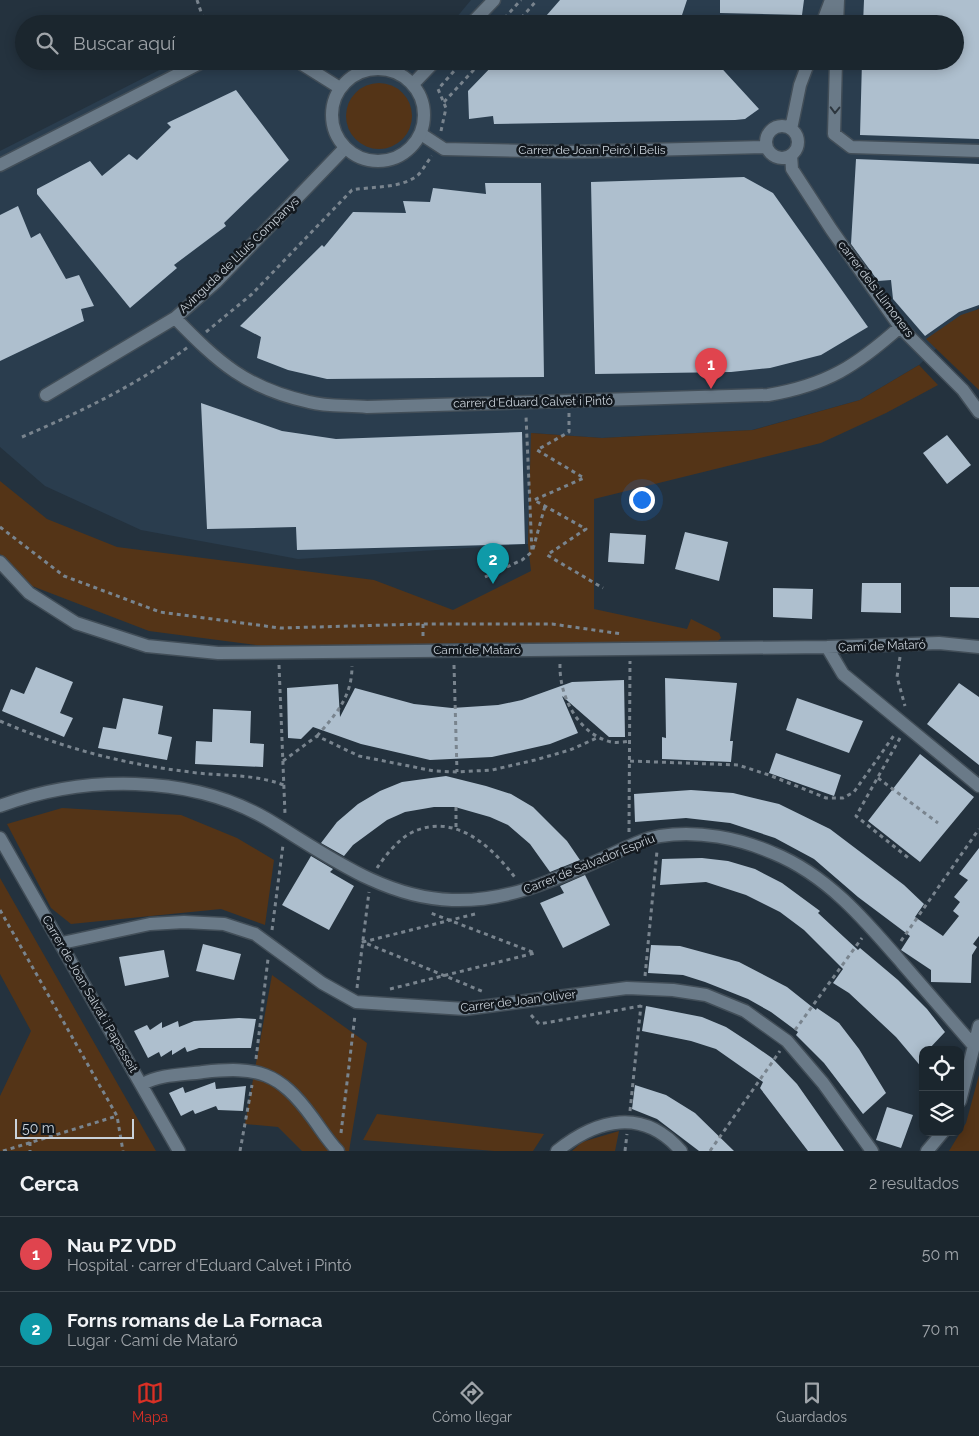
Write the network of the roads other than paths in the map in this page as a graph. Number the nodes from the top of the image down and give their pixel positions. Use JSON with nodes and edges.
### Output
{"nodes":[{"id":1,"x":494,"y":0,"type":"edge"},
{"id":2,"x":830,"y":0,"type":"edge"},
{"id":3,"x":838,"y":0,"type":"edge"},
{"id":4,"x":480,"y":15,"type":"edge"},
{"id":5,"x":825,"y":15,"type":"edge"},
{"id":6,"x":837,"y":15,"type":"edge"},
{"id":7,"x":186,"y":70,"type":"edge"},
{"id":8,"x":311,"y":70,"type":"edge"},
{"id":9,"x":371,"y":70,"type":"edge"},
{"id":10,"x":385,"y":70,"type":"edge"},
{"id":11,"x":426,"y":70,"type":"edge"},
{"id":12,"x":806,"y":70,"type":"edge"},
{"id":13,"x":836,"y":70,"type":"edge"},
{"id":14,"x":413,"y":84,"type":"junction"},
{"id":15,"x":340,"y":88,"type":"junction"},
{"id":16,"x":791,"y":129,"type":"junction"},
{"id":17,"x":421,"y":134,"type":"junction"},
{"id":18,"x":767,"y":147,"type":"junction"},
{"id":19,"x":345,"y":148,"type":"junction"},
{"id":20,"x":979,"y":151,"type":"edge"},
{"id":21,"x":790,"y":155,"type":"junction"},
{"id":22,"x":0,"y":165,"type":"edge"},
{"id":23,"x":175,"y":318,"type":"junction"},
{"id":24,"x":900,"y":327,"type":"junction"},
{"id":25,"x":46,"y":395,"type":"dead end"},
{"id":26,"x":979,"y":412,"type":"edge"},
{"id":27,"x":0,"y":562,"type":"edge"},
{"id":28,"x":979,"y":647,"type":"edge"},
{"id":29,"x":826,"y":648,"type":"junction"},
{"id":30,"x":979,"y":786,"type":"edge"},
{"id":31,"x":0,"y":806,"type":"edge"},
{"id":32,"x":0,"y":838,"type":"edge"},
{"id":33,"x":62,"y":943,"type":"junction"},
{"id":34,"x":979,"y":1026,"type":"edge"},
{"id":35,"x":974,"y":1046,"type":"junction"},
{"id":36,"x":143,"y":1084,"type":"junction"},
{"id":37,"x":962,"y":1091,"type":"edge"},
{"id":38,"x":940,"y":1136,"type":"edge"},
{"id":39,"x":339,"y":1146,"type":"edge"},
{"id":40,"x":179,"y":1151,"type":"edge"},
{"id":41,"x":557,"y":1151,"type":"edge"},
{"id":42,"x":681,"y":1151,"type":"edge"},
{"id":43,"x":872,"y":1151,"type":"edge"},
{"id":44,"x":927,"y":1151,"type":"edge"}],
"edges":[{"from":1,"to":4,"type":"street"},
{"from":2,"to":5,"type":"street"},
{"from":3,"to":6,"type":"street"},
{"from":7,"to":22,"type":"street"},
{"from":8,"to":15,"type":"street"},
{"from":9,"to":15,"type":"street"},
{"from":10,"to":14,"type":"street"},
{"from":11,"to":14,"type":"street"},
{"from":12,"to":16,"type":"street"},
{"from":13,"to":20,"type":"street","one_way":true},
{"from":14,"to":17,"type":"street"},
{"from":15,"to":19,"type":"street"},
{"from":16,"to":18,"type":"street"},
{"from":16,"to":21,"type":"street"},
{"from":17,"to":18,"type":"street","name":"Carrer de Joan Peiró i Belis"},
{"from":17,"to":19,"type":"street"},
{"from":18,"to":21,"type":"street"},
{"from":19,"to":23,"type":"street","name":"Avinguda de Lluís Companys"},
{"from":21,"to":24,"type":"street","name":"carrer dels Llimoners"},
{"from":23,"to":24,"type":"street","name":"carrer d'Eduard Calvet i Pintó"},
{"from":23,"to":25,"type":"street","name":"Avinguda de Lluís Companys"},
{"from":24,"to":26,"type":"street","name":"carrer dels Llimoners"},
{"from":27,"to":29,"type":"street","name":"Camí de Mataró"},
{"from":28,"to":29,"type":"street","name":"Camí de Mataró"},
{"from":29,"to":30,"type":"street"},
{"from":31,"to":35,"type":"street","name":"Carrer de Salvador Espriu"},
{"from":32,"to":33,"type":"street","name":"Carrer de Joan Salvat i Papasseit"},
{"from":33,"to":36,"type":"street","name":"Carrer de Joan Salvat i Papasseit"},
{"from":33,"to":43,"type":"street","name":"Carrer de Joan Oliver"},
{"from":34,"to":35,"type":"street"},
{"from":35,"to":37,"type":"street"},
{"from":36,"to":39,"type":"street"},
{"from":36,"to":40,"type":"street","name":"Carrer de Joan Salvat i Papasseit"},
{"from":38,"to":44,"type":"street"},
{"from":41,"to":42,"type":"street"}]}
